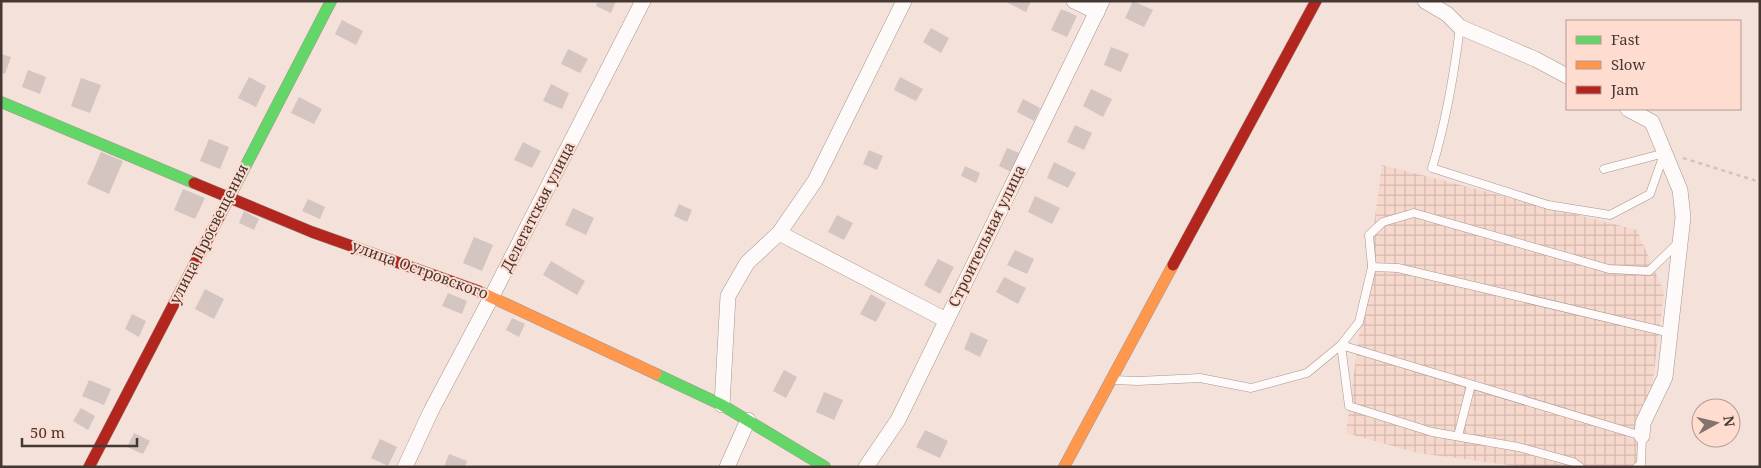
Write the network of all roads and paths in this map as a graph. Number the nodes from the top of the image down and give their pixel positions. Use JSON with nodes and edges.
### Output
{"nodes":[{"id":1,"x":331,"y":1,"type":"edge"},
{"id":2,"x":643,"y":1,"type":"edge"},
{"id":3,"x":904,"y":1,"type":"edge"},
{"id":4,"x":1074,"y":1,"type":"edge"},
{"id":5,"x":1316,"y":1,"type":"edge"},
{"id":6,"x":1425,"y":1,"type":"edge"},
{"id":7,"x":1099,"y":7,"type":"edge"},
{"id":8,"x":1460,"y":27,"type":"junction"},
{"id":9,"x":1566,"y":75,"type":"edge"},
{"id":10,"x":1,"y":102,"type":"edge"},
{"id":11,"x":1630,"y":110,"type":"edge"},
{"id":12,"x":1665,"y":153,"type":"junction"},
{"id":13,"x":1604,"y":170,"type":"dead end"},
{"id":14,"x":1760,"y":182,"type":"edge"},
{"id":15,"x":227,"y":197,"type":"junction"},
{"id":16,"x":779,"y":233,"type":"junction"},
{"id":17,"x":1681,"y":240,"type":"junction"},
{"id":18,"x":1372,"y":267,"type":"junction"},
{"id":19,"x":492,"y":296,"type":"junction"},
{"id":20,"x":946,"y":320,"type":"junction"},
{"id":21,"x":1671,"y":333,"type":"junction"},
{"id":22,"x":1341,"y":345,"type":"junction"},
{"id":23,"x":1112,"y":380,"type":"junction"},
{"id":24,"x":1471,"y":385,"type":"junction"},
{"id":25,"x":722,"y":405,"type":"junction"},
{"id":26,"x":748,"y":420,"type":"junction"},
{"id":27,"x":1458,"y":436,"type":"junction"},
{"id":28,"x":1642,"y":436,"type":"junction"},
{"id":29,"x":88,"y":467,"type":"edge"},
{"id":30,"x":405,"y":467,"type":"edge"},
{"id":31,"x":727,"y":467,"type":"edge"},
{"id":32,"x":825,"y":467,"type":"edge"},
{"id":33,"x":866,"y":467,"type":"edge"},
{"id":34,"x":1064,"y":467,"type":"edge"},
{"id":35,"x":1580,"y":467,"type":"edge"},
{"id":36,"x":1638,"y":467,"type":"edge"}],
"edges":[{"from":1,"to":15,"type":"street","name":"улица Просвещения"},
{"from":2,"to":19,"type":"street","name":"Делегатская улица"},
{"from":3,"to":16,"type":"street"},
{"from":4,"to":7,"type":"street"},
{"from":5,"to":23,"type":"street"},
{"from":6,"to":8,"type":"street"},
{"from":7,"to":20,"type":"street","name":"Строительная улица"},
{"from":8,"to":9,"type":"street"},
{"from":8,"to":12,"type":"lane"},
{"from":10,"to":15,"type":"street","name":"улица Островского"},
{"from":11,"to":12,"type":"street"},
{"from":12,"to":13,"type":"lane"},
{"from":12,"to":14,"type":"path"},
{"from":12,"to":17,"type":"street"},
{"from":15,"to":19,"type":"street","name":"улица Островского"},
{"from":15,"to":29,"type":"street","name":"улица Просвещения"},
{"from":16,"to":20,"type":"street"},
{"from":16,"to":25,"type":"street"},
{"from":17,"to":18,"type":"lane"},
{"from":17,"to":21,"type":"street"},
{"from":18,"to":21,"type":"lane"},
{"from":18,"to":22,"type":"lane"},
{"from":19,"to":25,"type":"street","name":"улица Островского"},
{"from":19,"to":30,"type":"street","name":"Делегатская улица"},
{"from":20,"to":33,"type":"street","name":"Строительная улица"},
{"from":21,"to":28,"type":"street"},
{"from":22,"to":23,"type":"lane"},
{"from":22,"to":24,"type":"lane"},
{"from":22,"to":27,"type":"lane"},
{"from":23,"to":34,"type":"street"},
{"from":24,"to":27,"type":"lane"},
{"from":24,"to":28,"type":"lane"},
{"from":25,"to":26,"type":"street","name":"улица Островского"},
{"from":26,"to":31,"type":"street"},
{"from":26,"to":32,"type":"street","name":"улица Островского"},
{"from":27,"to":35,"type":"lane"},
{"from":28,"to":36,"type":"lane"}]}
